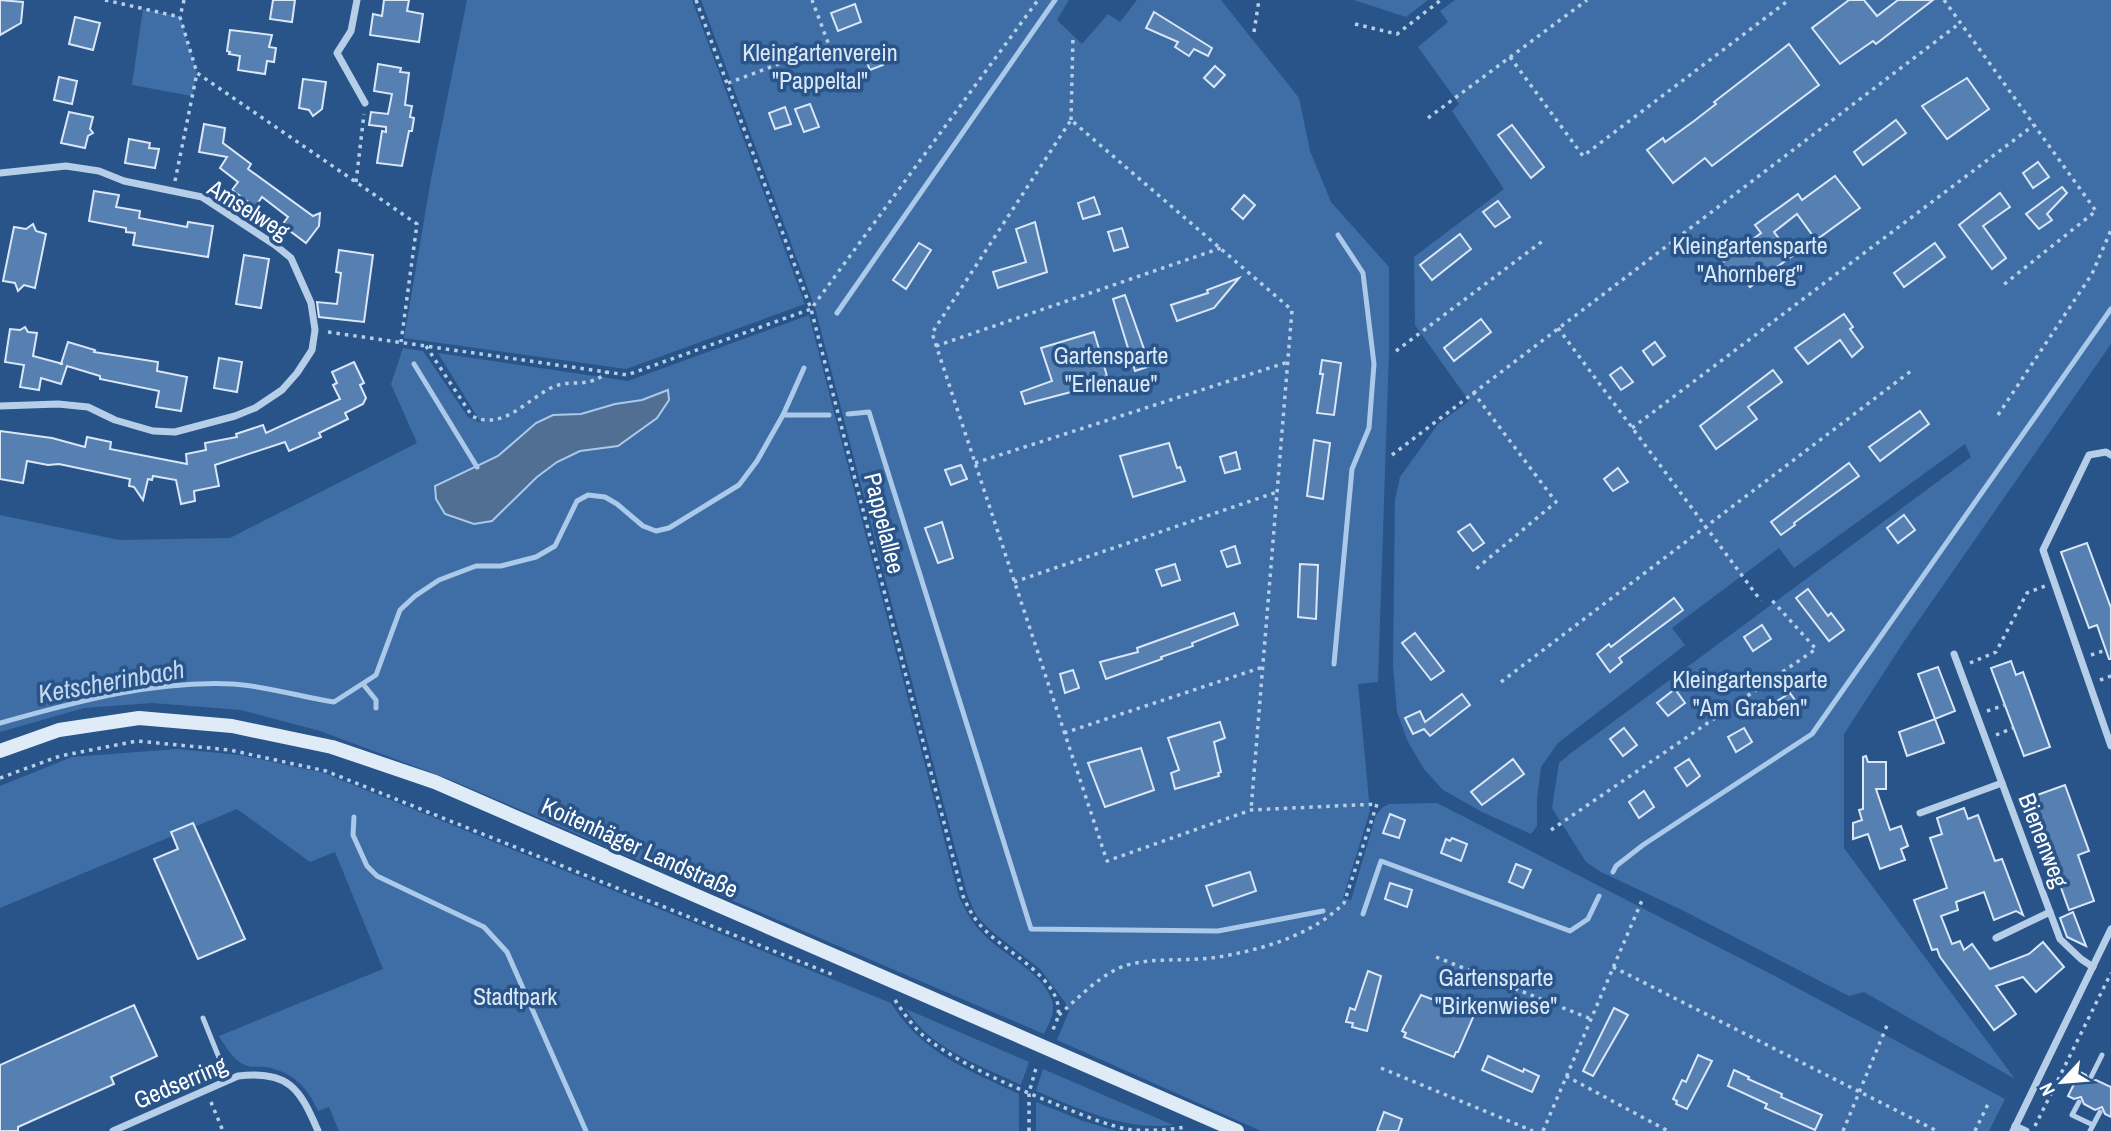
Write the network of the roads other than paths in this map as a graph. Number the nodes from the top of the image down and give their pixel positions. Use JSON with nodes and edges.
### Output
{"nodes":[{"id":1,"x":357,"y":0,"type":"edge"},
{"id":2,"x":365,"y":103,"type":"road end"},
{"id":3,"x":0,"y":173,"type":"edge"},
{"id":4,"x":0,"y":406,"type":"edge"},
{"id":5,"x":2111,"y":455,"type":"edge"},
{"id":6,"x":1954,"y":654,"type":"dead end"},
{"id":7,"x":2111,"y":746,"type":"edge"},
{"id":8,"x":0,"y":751,"type":"edge"},
{"id":9,"x":2002,"y":783,"type":"junction"},
{"id":10,"x":1920,"y":813,"type":"dead end"},
{"id":11,"x":2050,"y":912,"type":"junction"},
{"id":12,"x":2111,"y":929,"type":"edge"},
{"id":13,"x":1996,"y":938,"type":"dead end"},
{"id":14,"x":2093,"y":967,"type":"junction"},
{"id":15,"x":203,"y":1018,"type":"dead end"},
{"id":16,"x":2102,"y":1055,"type":"dead end"},
{"id":17,"x":2091,"y":1077,"type":"dead end"},
{"id":18,"x":228,"y":1080,"type":"junction"},
{"id":19,"x":2079,"y":1102,"type":"dead end"},
{"id":20,"x":2100,"y":1112,"type":"dead end"},
{"id":21,"x":2014,"y":1128,"type":"edge"},
{"id":22,"x":2091,"y":1128,"type":"edge"},
{"id":23,"x":113,"y":1131,"type":"edge"},
{"id":24,"x":318,"y":1131,"type":"edge"},
{"id":25,"x":1237,"y":1131,"type":"edge"},
{"id":26,"x":2026,"y":1131,"type":"edge"}],
"edges":[{"from":1,"to":2,"type":"street"},
{"from":3,"to":4,"type":"street","name":"Amselweg"},
{"from":5,"to":7,"type":"street"},
{"from":6,"to":9,"type":"street","name":"Bienenweg"},
{"from":8,"to":25,"type":"main road","name":"Koitenhäger Landstraße"},
{"from":9,"to":10,"type":"street","name":"Bienenweg"},
{"from":9,"to":11,"type":"street","name":"Bienenweg"},
{"from":11,"to":13,"type":"street","name":"Bienenweg"},
{"from":11,"to":14,"type":"street","name":"Bienenweg"},
{"from":12,"to":14,"type":"street"},
{"from":14,"to":21,"type":"street"},
{"from":15,"to":18,"type":"lane"},
{"from":16,"to":17,"type":"lane"},
{"from":18,"to":23,"type":"street","name":"Gedserring"},
{"from":18,"to":24,"type":"street","name":"Gedserring"},
{"from":19,"to":22,"type":"lane"},
{"from":20,"to":22,"type":"lane"},
{"from":21,"to":26,"type":"street"}]}
